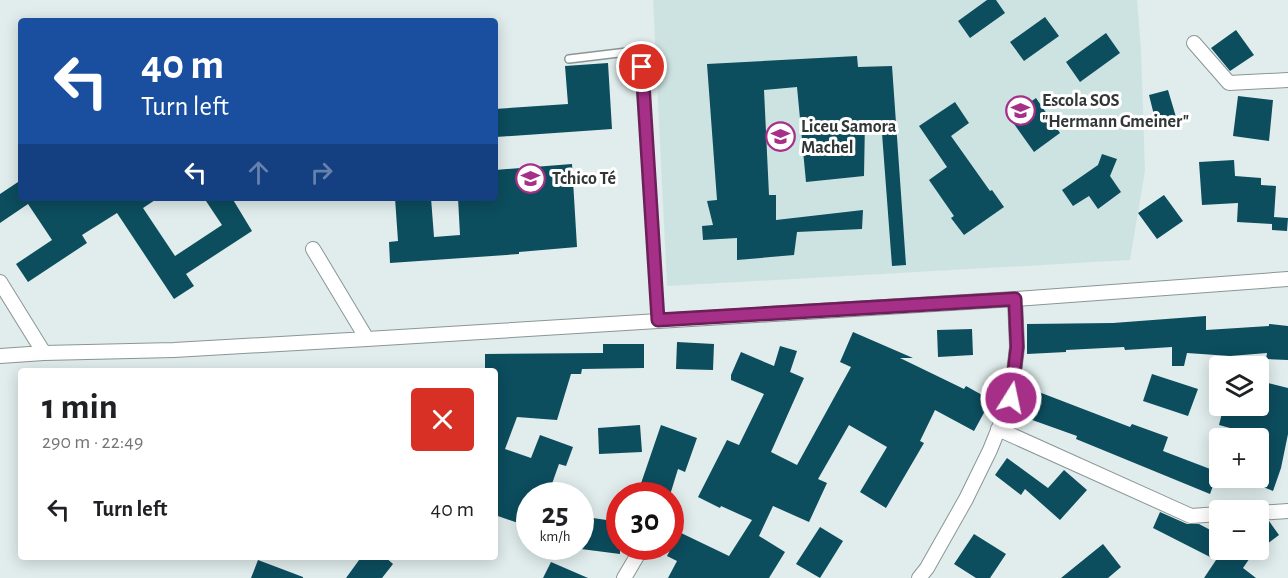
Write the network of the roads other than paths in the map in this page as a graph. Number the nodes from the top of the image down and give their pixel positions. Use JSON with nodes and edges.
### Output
{"nodes":[{"id":1,"x":1194,"y":43,"type":"dead end"},
{"id":2,"x":569,"y":59,"type":"dead end"},
{"id":3,"x":1288,"y":80,"type":"edge"},
{"id":4,"x":314,"y":249,"type":"dead end"},
{"id":5,"x":1288,"y":279,"type":"edge"},
{"id":6,"x":0,"y":282,"type":"edge"},
{"id":7,"x":1015,"y":299,"type":"junction"},
{"id":8,"x":658,"y":320,"type":"junction"},
{"id":9,"x":367,"y":339,"type":"junction"},
{"id":10,"x":44,"y":353,"type":"junction"},
{"id":11,"x":0,"y":356,"type":"edge"},
{"id":12,"x":998,"y":429,"type":"junction"},
{"id":13,"x":1288,"y":511,"type":"edge"},
{"id":14,"x":1269,"y":512,"type":"edge"},
{"id":15,"x":1209,"y":515,"type":"edge"},
{"id":16,"x":635,"y":560,"type":"edge"},
{"id":17,"x":624,"y":578,"type":"edge"},
{"id":18,"x":919,"y":578,"type":"edge"}],
"edges":[{"from":1,"to":3,"type":"street"},
{"from":2,"to":8,"type":"lane"},
{"from":4,"to":9,"type":"street"},
{"from":5,"to":7,"type":"street"},
{"from":6,"to":10,"type":"street"},
{"from":7,"to":8,"type":"street"},
{"from":7,"to":12,"type":"street"},
{"from":8,"to":9,"type":"street"},
{"from":9,"to":10,"type":"street"},
{"from":10,"to":11,"type":"street"},
{"from":12,"to":15,"type":"street"},
{"from":12,"to":18,"type":"street"},
{"from":13,"to":14,"type":"street"},
{"from":16,"to":17,"type":"street"}]}
